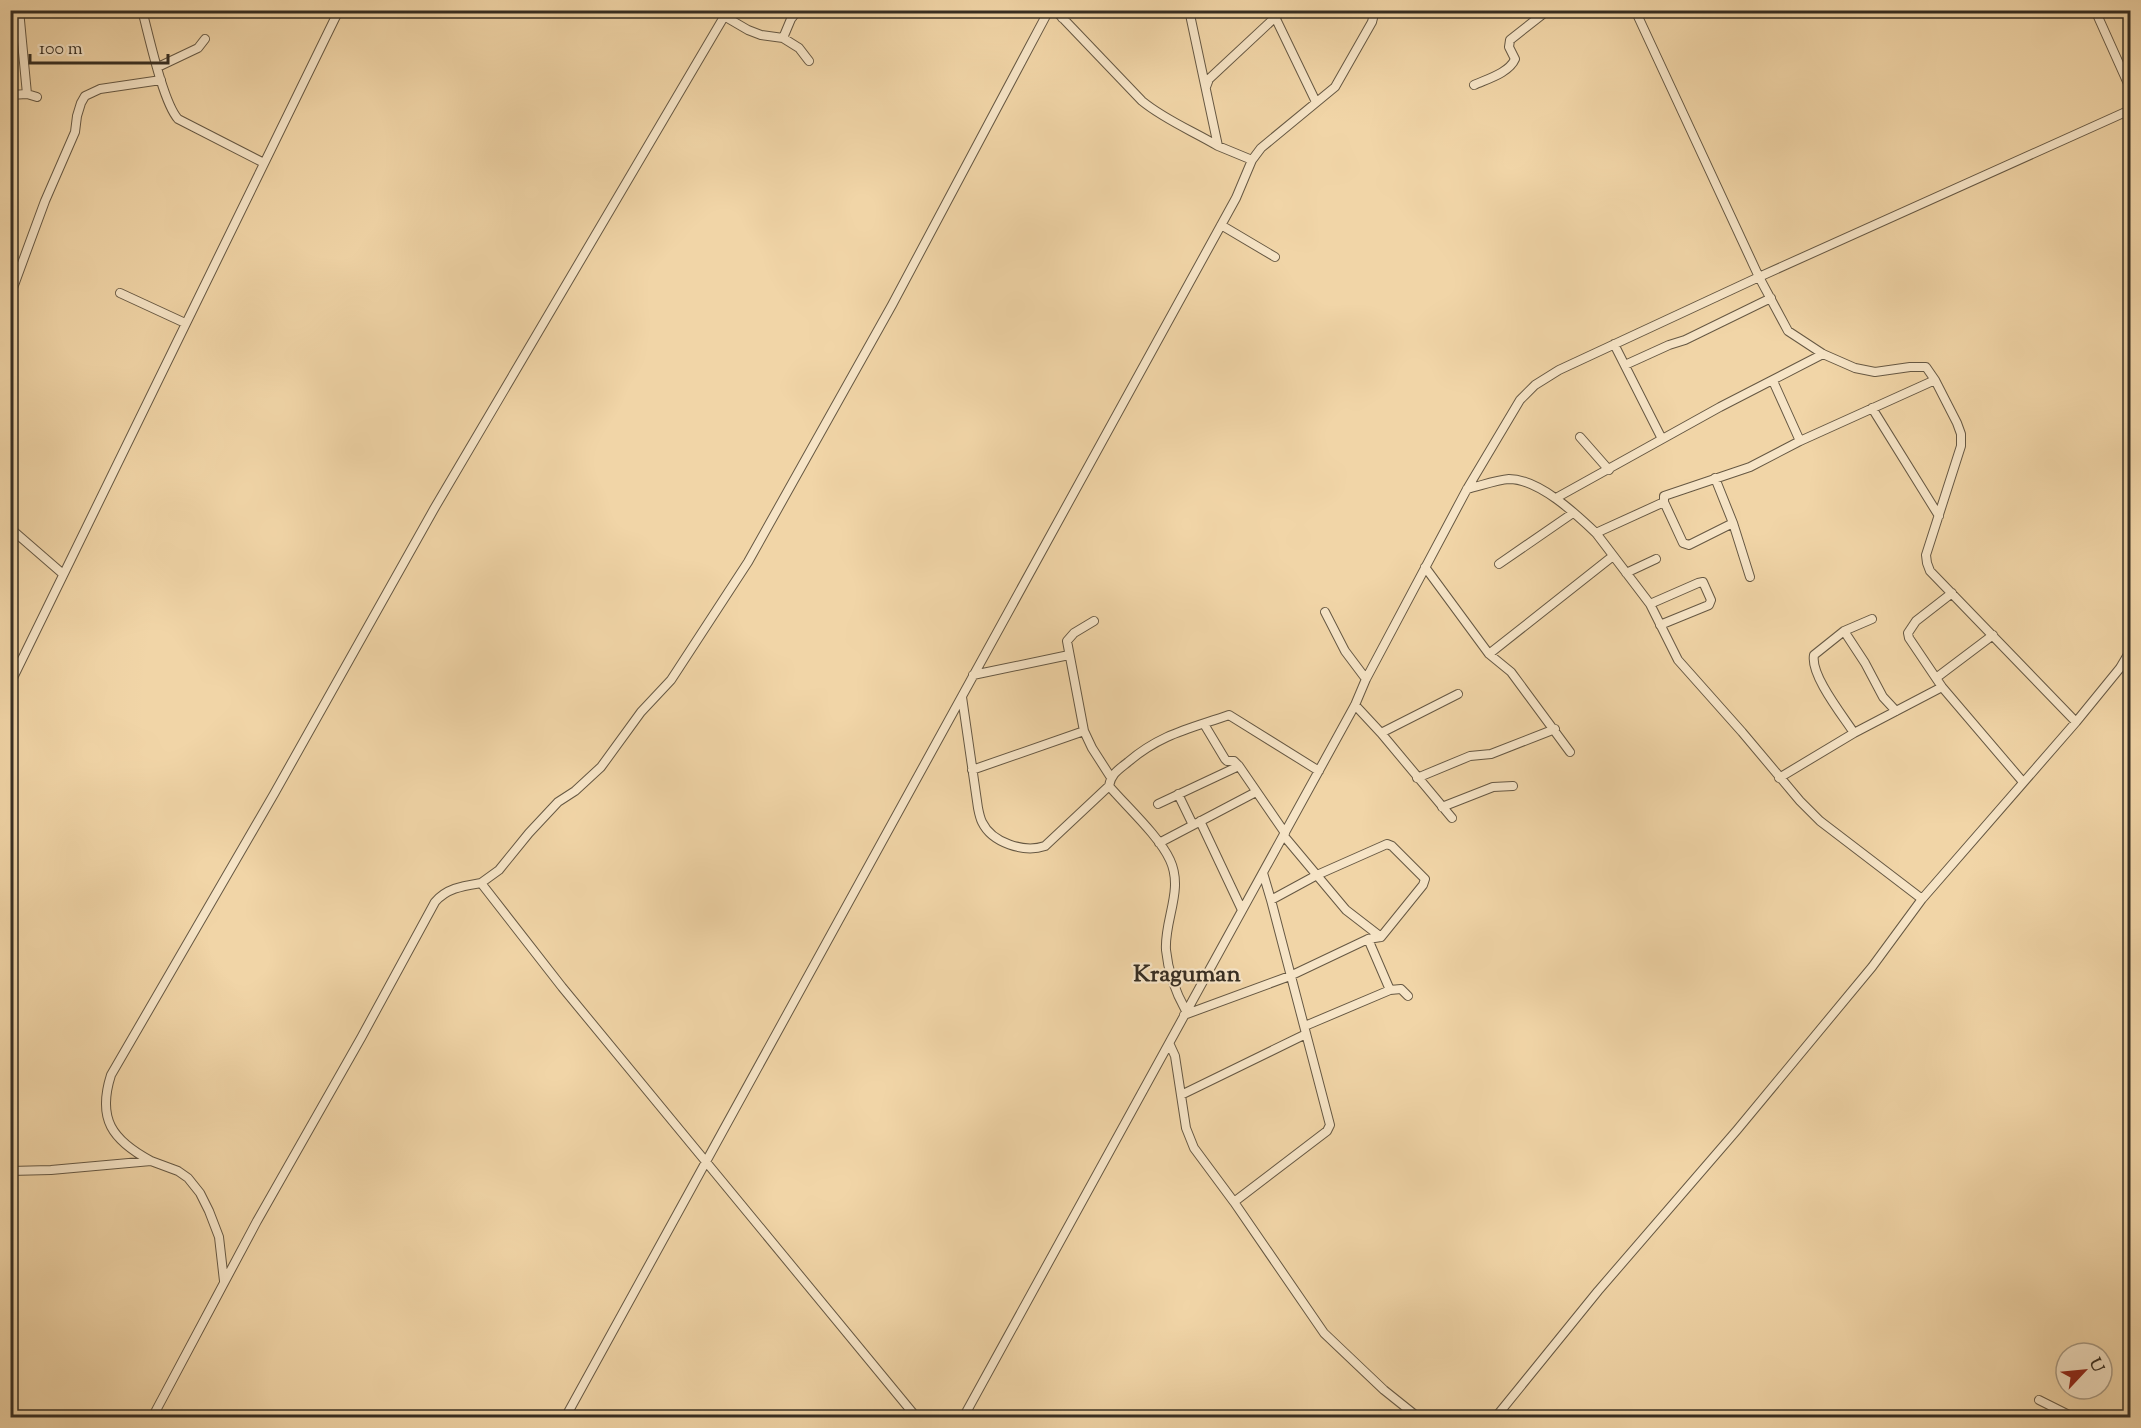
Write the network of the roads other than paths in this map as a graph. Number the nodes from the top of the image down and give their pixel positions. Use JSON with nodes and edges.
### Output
{"nodes":[{"id":1,"x":19,"y":10,"type":"edge"},
{"id":2,"x":142,"y":10,"type":"edge"},
{"id":3,"x":339,"y":10,"type":"edge"},
{"id":4,"x":798,"y":10,"type":"edge"},
{"id":5,"x":1049,"y":10,"type":"edge"},
{"id":6,"x":1055,"y":10,"type":"edge"},
{"id":7,"x":1072,"y":10,"type":"edge"},
{"id":8,"x":1189,"y":10,"type":"edge"},
{"id":9,"x":1283,"y":10,"type":"edge"},
{"id":10,"x":1548,"y":10,"type":"edge"},
{"id":11,"x":1635,"y":10,"type":"edge"},
{"id":12,"x":2095,"y":10,"type":"edge"},
{"id":13,"x":1375,"y":11,"type":"edge"},
{"id":14,"x":726,"y":13,"type":"edge"},
{"id":15,"x":1275,"y":17,"type":"junction"},
{"id":16,"x":1062,"y":18,"type":"junction"},
{"id":17,"x":783,"y":38,"type":"junction"},
{"id":18,"x":205,"y":39,"type":"dead end"},
{"id":19,"x":809,"y":61,"type":"dead end"},
{"id":20,"x":158,"y":67,"type":"junction"},
{"id":21,"x":161,"y":80,"type":"junction"},
{"id":22,"x":1473,"y":85,"type":"dead end"},
{"id":23,"x":2130,"y":88,"type":"edge"},
{"id":24,"x":1206,"y":89,"type":"junction"},
{"id":25,"x":27,"y":94,"type":"junction"},
{"id":26,"x":10,"y":95,"type":"edge"},
{"id":27,"x":37,"y":97,"type":"dead end"},
{"id":28,"x":1317,"y":102,"type":"junction"},
{"id":29,"x":2130,"y":110,"type":"edge"},
{"id":30,"x":1218,"y":146,"type":"junction"},
{"id":31,"x":1252,"y":160,"type":"junction"},
{"id":32,"x":264,"y":163,"type":"junction"},
{"id":33,"x":1221,"y":225,"type":"junction"},
{"id":34,"x":1275,"y":257,"type":"dead end"},
{"id":35,"x":1759,"y":277,"type":"junction"},
{"id":36,"x":120,"y":293,"type":"dead end"},
{"id":37,"x":10,"y":296,"type":"edge"},
{"id":38,"x":1771,"y":298,"type":"junction"},
{"id":39,"x":185,"y":322,"type":"junction"},
{"id":40,"x":1614,"y":344,"type":"junction"},
{"id":41,"x":1823,"y":354,"type":"junction"},
{"id":42,"x":1625,"y":365,"type":"junction"},
{"id":43,"x":1935,"y":380,"type":"junction"},
{"id":44,"x":1773,"y":381,"type":"junction"},
{"id":45,"x":1872,"y":408,"type":"junction"},
{"id":46,"x":1580,"y":437,"type":"dead end"},
{"id":47,"x":1662,"y":439,"type":"junction"},
{"id":48,"x":1800,"y":441,"type":"junction"},
{"id":49,"x":1609,"y":470,"type":"junction"},
{"id":50,"x":1715,"y":478,"type":"junction"},
{"id":51,"x":1467,"y":489,"type":"junction"},
{"id":52,"x":1556,"y":498,"type":"junction"},
{"id":53,"x":1664,"y":502,"type":"junction"},
{"id":54,"x":1573,"y":513,"type":"junction"},
{"id":55,"x":1939,"y":516,"type":"junction"},
{"id":56,"x":1733,"y":523,"type":"junction"},
{"id":57,"x":10,"y":528,"type":"edge"},
{"id":58,"x":1596,"y":533,"type":"junction"},
{"id":59,"x":1613,"y":555,"type":"junction"},
{"id":60,"x":1656,"y":559,"type":"dead end"},
{"id":61,"x":1499,"y":564,"type":"dead end"},
{"id":62,"x":1425,"y":567,"type":"junction"},
{"id":63,"x":1626,"y":573,"type":"junction"},
{"id":64,"x":63,"y":574,"type":"junction"},
{"id":65,"x":1750,"y":577,"type":"dead end"},
{"id":66,"x":1952,"y":593,"type":"junction"},
{"id":67,"x":1650,"y":604,"type":"junction"},
{"id":68,"x":1325,"y":612,"type":"dead end"},
{"id":69,"x":1872,"y":619,"type":"dead end"},
{"id":70,"x":1094,"y":621,"type":"dead end"},
{"id":71,"x":1660,"y":625,"type":"junction"},
{"id":72,"x":1844,"y":631,"type":"junction"},
{"id":73,"x":1993,"y":635,"type":"junction"},
{"id":74,"x":2130,"y":651,"type":"edge"},
{"id":75,"x":1489,"y":654,"type":"junction"},
{"id":76,"x":1069,"y":655,"type":"junction"},
{"id":77,"x":2130,"y":666,"type":"edge"},
{"id":78,"x":2120,"y":668,"type":"junction"},
{"id":79,"x":973,"y":675,"type":"junction"},
{"id":80,"x":1936,"y":678,"type":"junction"},
{"id":81,"x":1366,"y":680,"type":"junction"},
{"id":82,"x":10,"y":684,"type":"edge"},
{"id":83,"x":1942,"y":687,"type":"junction"},
{"id":84,"x":1458,"y":694,"type":"dead end"},
{"id":85,"x":962,"y":695,"type":"junction"},
{"id":86,"x":1355,"y":705,"type":"junction"},
{"id":87,"x":1896,"y":711,"type":"junction"},
{"id":88,"x":2076,"y":722,"type":"junction"},
{"id":89,"x":1204,"y":724,"type":"junction"},
{"id":90,"x":1555,"y":729,"type":"junction"},
{"id":91,"x":1084,"y":731,"type":"junction"},
{"id":92,"x":1381,"y":733,"type":"junction"},
{"id":93,"x":1854,"y":733,"type":"junction"},
{"id":94,"x":1570,"y":752,"type":"dead end"},
{"id":95,"x":1239,"y":766,"type":"junction"},
{"id":96,"x":972,"y":770,"type":"junction"},
{"id":97,"x":1319,"y":771,"type":"junction"},
{"id":98,"x":1110,"y":776,"type":"junction"},
{"id":99,"x":1417,"y":778,"type":"junction"},
{"id":100,"x":1779,"y":778,"type":"junction"},
{"id":101,"x":2023,"y":782,"type":"junction"},
{"id":102,"x":1108,"y":786,"type":"junction"},
{"id":103,"x":1513,"y":786,"type":"dead end"},
{"id":104,"x":1256,"y":792,"type":"junction"},
{"id":105,"x":1178,"y":794,"type":"junction"},
{"id":106,"x":1158,"y":804,"type":"dead end"},
{"id":107,"x":1442,"y":807,"type":"junction"},
{"id":108,"x":1452,"y":818,"type":"dead end"},
{"id":109,"x":1197,"y":823,"type":"junction"},
{"id":110,"x":1285,"y":834,"type":"junction"},
{"id":111,"x":1159,"y":843,"type":"junction"},
{"id":112,"x":1263,"y":873,"type":"junction"},
{"id":113,"x":1317,"y":875,"type":"junction"},
{"id":114,"x":481,"y":883,"type":"junction"},
{"id":115,"x":1922,"y":899,"type":"junction"},
{"id":116,"x":1271,"y":900,"type":"junction"},
{"id":117,"x":1242,"y":910,"type":"junction"},
{"id":118,"x":1381,"y":937,"type":"junction"},
{"id":119,"x":1368,"y":939,"type":"junction"},
{"id":120,"x":1290,"y":976,"type":"junction"},
{"id":121,"x":1390,"y":990,"type":"junction"},
{"id":122,"x":1408,"y":996,"type":"dead end"},
{"id":123,"x":1185,"y":1013,"type":"junction"},
{"id":124,"x":1306,"y":1030,"type":"junction"},
{"id":125,"x":1170,"y":1045,"type":"junction"},
{"id":126,"x":1181,"y":1095,"type":"junction"},
{"id":127,"x":151,"y":1161,"type":"junction"},
{"id":128,"x":707,"y":1162,"type":"junction"},
{"id":129,"x":10,"y":1171,"type":"edge"},
{"id":130,"x":1234,"y":1202,"type":"junction"},
{"id":131,"x":224,"y":1282,"type":"junction"},
{"id":132,"x":2039,"y":1400,"type":"dead end"},
{"id":133,"x":152,"y":1418,"type":"edge"},
{"id":134,"x":565,"y":1418,"type":"edge"},
{"id":135,"x":916,"y":1418,"type":"edge"},
{"id":136,"x":963,"y":1418,"type":"edge"},
{"id":137,"x":1419,"y":1418,"type":"edge"},
{"id":138,"x":1495,"y":1418,"type":"edge"},
{"id":139,"x":2074,"y":1418,"type":"edge"},
{"id":140,"x":2111,"y":1418,"type":"edge"},
{"id":141,"x":2120,"y":1418,"type":"edge"}],
"edges":[{"from":1,"to":25,"type":"street"},
{"from":2,"to":20,"type":"street"},
{"from":3,"to":32,"type":"street"},
{"from":4,"to":17,"type":"street"},
{"from":5,"to":114,"type":"street"},
{"from":6,"to":16,"type":"street"},
{"from":7,"to":16,"type":"street"},
{"from":8,"to":24,"type":"street"},
{"from":9,"to":15,"type":"street"},
{"from":10,"to":22,"type":"street"},
{"from":11,"to":35,"type":"street"},
{"from":12,"to":23,"type":"street"},
{"from":13,"to":28,"type":"street"},
{"from":14,"to":17,"type":"street"},
{"from":14,"to":127,"type":"street"},
{"from":15,"to":24,"type":"street"},
{"from":15,"to":28,"type":"street"},
{"from":16,"to":30,"type":"street"},
{"from":17,"to":19,"type":"street"},
{"from":18,"to":20,"type":"street"},
{"from":20,"to":21,"type":"street"},
{"from":21,"to":32,"type":"street"},
{"from":21,"to":37,"type":"street"},
{"from":24,"to":30,"type":"street"},
{"from":25,"to":26,"type":"street"},
{"from":25,"to":27,"type":"street"},
{"from":28,"to":31,"type":"street"},
{"from":29,"to":35,"type":"street"},
{"from":30,"to":31,"type":"street"},
{"from":31,"to":33,"type":"street"},
{"from":32,"to":39,"type":"street"},
{"from":33,"to":34,"type":"street"},
{"from":33,"to":79,"type":"street"},
{"from":35,"to":38,"type":"street"},
{"from":35,"to":40,"type":"street"},
{"from":36,"to":39,"type":"street"},
{"from":38,"to":41,"type":"street"},
{"from":38,"to":42,"type":"street"},
{"from":39,"to":64,"type":"street"},
{"from":40,"to":42,"type":"street"},
{"from":40,"to":51,"type":"street"},
{"from":41,"to":43,"type":"street"},
{"from":41,"to":44,"type":"street"},
{"from":42,"to":47,"type":"street"},
{"from":43,"to":45,"type":"street"},
{"from":43,"to":55,"type":"street"},
{"from":44,"to":47,"type":"street"},
{"from":44,"to":48,"type":"street"},
{"from":45,"to":48,"type":"street"},
{"from":45,"to":55,"type":"street"},
{"from":46,"to":49,"type":"street"},
{"from":47,"to":49,"type":"street"},
{"from":48,"to":50,"type":"street"},
{"from":49,"to":52,"type":"street"},
{"from":50,"to":53,"type":"street"},
{"from":50,"to":56,"type":"street"},
{"from":51,"to":52,"type":"street"},
{"from":51,"to":62,"type":"street"},
{"from":52,"to":54,"type":"street"},
{"from":53,"to":56,"type":"street"},
{"from":53,"to":58,"type":"street"},
{"from":54,"to":58,"type":"street"},
{"from":54,"to":61,"type":"street"},
{"from":55,"to":66,"type":"street"},
{"from":56,"to":65,"type":"street"},
{"from":57,"to":64,"type":"street"},
{"from":58,"to":59,"type":"street"},
{"from":59,"to":63,"type":"street"},
{"from":59,"to":75,"type":"street"},
{"from":60,"to":63,"type":"street"},
{"from":62,"to":75,"type":"street"},
{"from":62,"to":81,"type":"street"},
{"from":63,"to":67,"type":"street"},
{"from":64,"to":82,"type":"street"},
{"from":66,"to":73,"type":"street"},
{"from":66,"to":80,"type":"street"},
{"from":67,"to":71,"type":"street"},
{"from":67,"to":71,"type":"street"},
{"from":68,"to":81,"type":"street"},
{"from":69,"to":72,"type":"street"},
{"from":70,"to":76,"type":"street"},
{"from":71,"to":100,"type":"street"},
{"from":72,"to":87,"type":"street"},
{"from":72,"to":93,"type":"street"},
{"from":73,"to":80,"type":"street"},
{"from":73,"to":88,"type":"street"},
{"from":74,"to":78,"type":"street"},
{"from":75,"to":90,"type":"street"},
{"from":76,"to":79,"type":"street"},
{"from":76,"to":91,"type":"street"},
{"from":77,"to":78,"type":"street"},
{"from":78,"to":88,"type":"street"},
{"from":79,"to":85,"type":"street"},
{"from":80,"to":83,"type":"street"},
{"from":81,"to":86,"type":"street"},
{"from":83,"to":87,"type":"street"},
{"from":83,"to":101,"type":"street"},
{"from":84,"to":92,"type":"street"},
{"from":85,"to":96,"type":"street"},
{"from":85,"to":128,"type":"street"},
{"from":86,"to":92,"type":"street"},
{"from":86,"to":97,"type":"street"},
{"from":87,"to":93,"type":"street"},
{"from":88,"to":101,"type":"street"},
{"from":89,"to":95,"type":"street"},
{"from":89,"to":97,"type":"street"},
{"from":89,"to":98,"type":"street"},
{"from":90,"to":94,"type":"street"},
{"from":90,"to":99,"type":"street"},
{"from":91,"to":96,"type":"street"},
{"from":91,"to":98,"type":"street"},
{"from":92,"to":99,"type":"street"},
{"from":93,"to":100,"type":"street"},
{"from":95,"to":104,"type":"street"},
{"from":95,"to":105,"type":"street"},
{"from":96,"to":102,"type":"street"},
{"from":97,"to":110,"type":"street"},
{"from":98,"to":102,"type":"street"},
{"from":99,"to":107,"type":"street"},
{"from":100,"to":115,"type":"street"},
{"from":101,"to":115,"type":"street"},
{"from":102,"to":111,"type":"street"},
{"from":103,"to":107,"type":"street"},
{"from":104,"to":109,"type":"street"},
{"from":104,"to":110,"type":"street"},
{"from":105,"to":106,"type":"street"},
{"from":105,"to":109,"type":"street"},
{"from":107,"to":108,"type":"street"},
{"from":109,"to":111,"type":"street"},
{"from":109,"to":117,"type":"street"},
{"from":110,"to":112,"type":"street"},
{"from":110,"to":113,"type":"street"},
{"from":111,"to":123,"type":"street"},
{"from":112,"to":116,"type":"street"},
{"from":112,"to":117,"type":"street"},
{"from":113,"to":116,"type":"street"},
{"from":113,"to":118,"type":"street"},
{"from":113,"to":118,"type":"street"},
{"from":114,"to":128,"type":"street"},
{"from":114,"to":131,"type":"street"},
{"from":115,"to":138,"type":"street"},
{"from":116,"to":120,"type":"street"},
{"from":117,"to":123,"type":"street"},
{"from":118,"to":119,"type":"street"},
{"from":119,"to":120,"type":"street"},
{"from":119,"to":121,"type":"street"},
{"from":120,"to":123,"type":"street"},
{"from":120,"to":124,"type":"street"},
{"from":121,"to":122,"type":"street"},
{"from":121,"to":124,"type":"street"},
{"from":123,"to":125,"type":"street"},
{"from":124,"to":126,"type":"street"},
{"from":124,"to":130,"type":"street"},
{"from":125,"to":126,"type":"street"},
{"from":125,"to":136,"type":"street"},
{"from":126,"to":130,"type":"street"},
{"from":127,"to":129,"type":"street"},
{"from":127,"to":131,"type":"street"},
{"from":128,"to":134,"type":"street"},
{"from":128,"to":135,"type":"street"},
{"from":130,"to":137,"type":"street"},
{"from":131,"to":133,"type":"street"},
{"from":132,"to":139,"type":"street"},
{"from":140,"to":141,"type":"street"}]}
